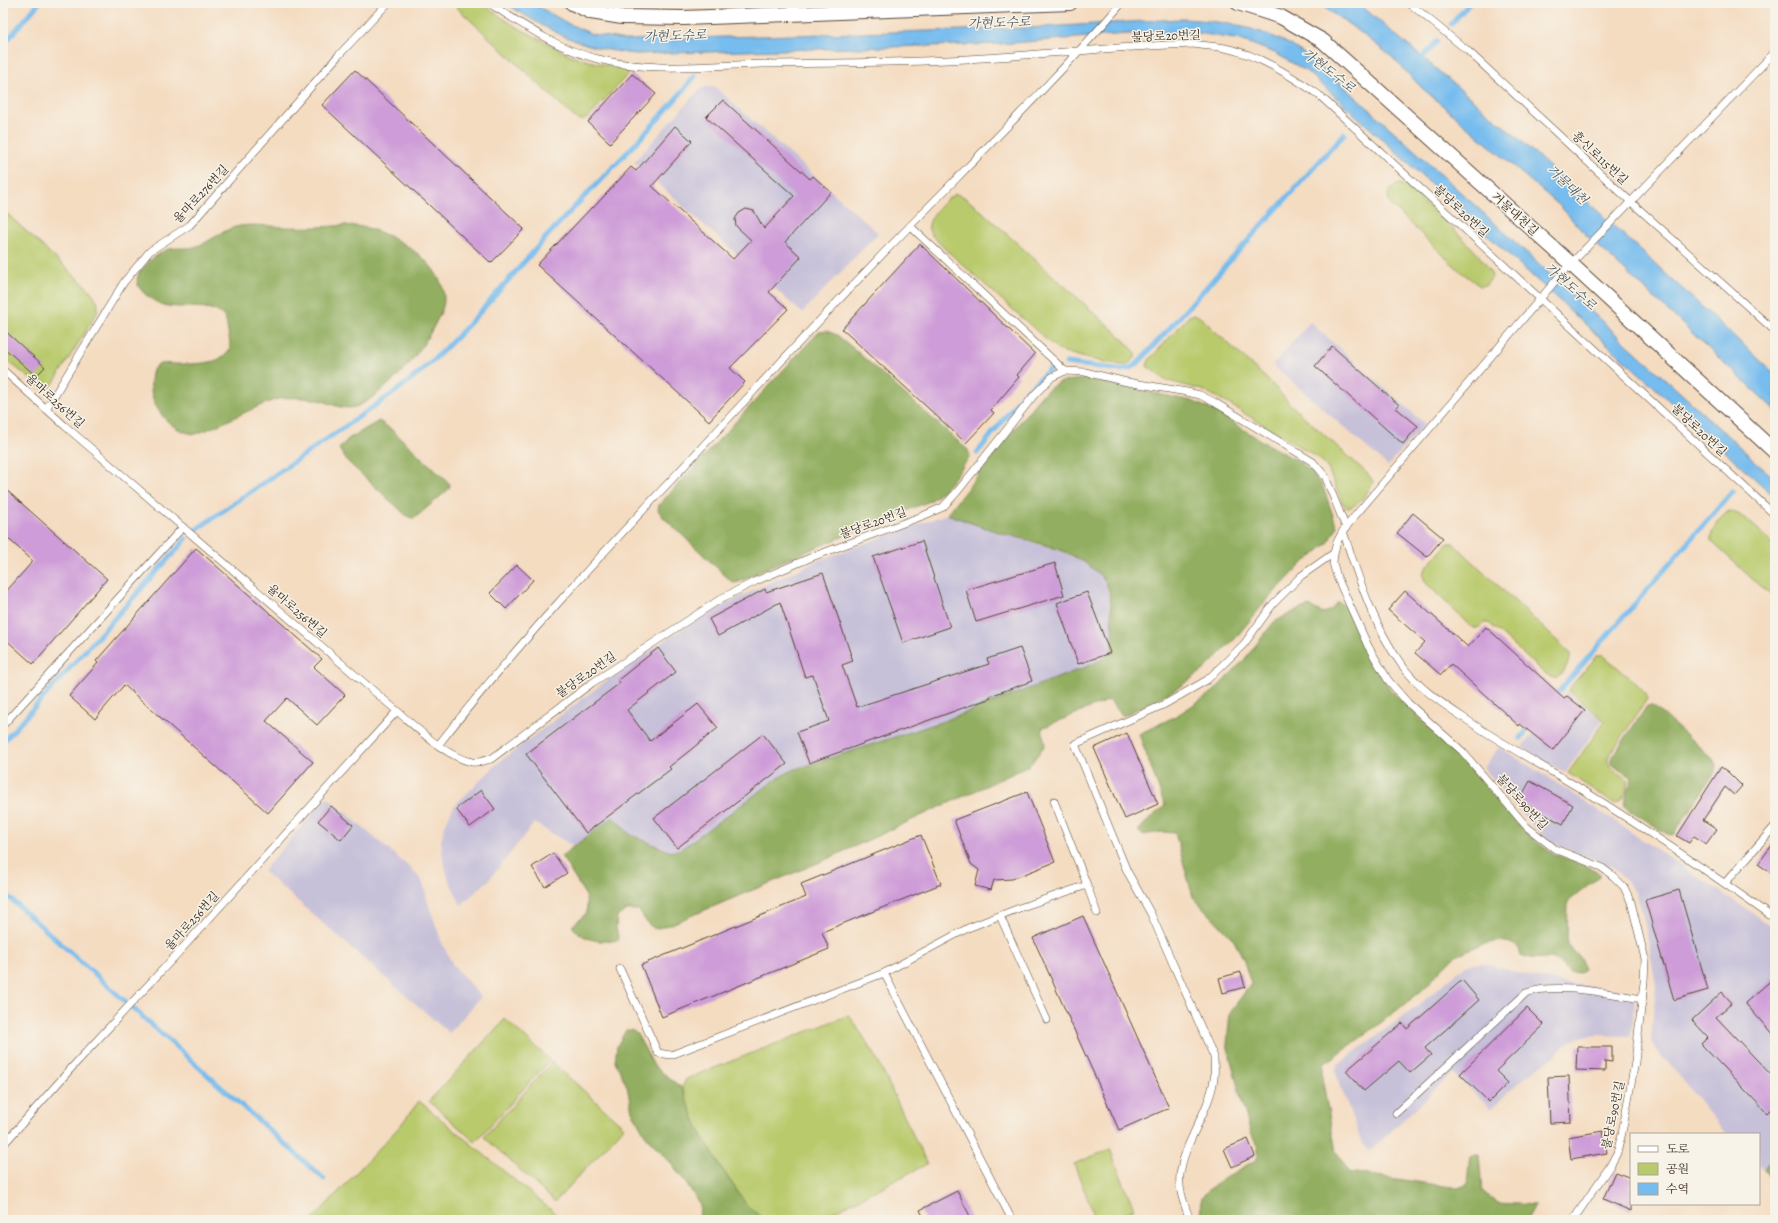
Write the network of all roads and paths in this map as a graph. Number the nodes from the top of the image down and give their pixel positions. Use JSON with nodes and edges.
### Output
{"nodes":[{"id":1,"x":388,"y":3,"type":"edge"},
{"id":2,"x":489,"y":3,"type":"edge"},
{"id":3,"x":572,"y":3,"type":"edge"},
{"id":4,"x":1070,"y":3,"type":"edge"},
{"id":5,"x":1238,"y":3,"type":"edge"},
{"id":6,"x":1409,"y":3,"type":"edge"},
{"id":7,"x":1120,"y":5,"type":"edge"},
{"id":8,"x":1078,"y":52,"type":"junction"},
{"id":9,"x":1775,"y":52,"type":"edge"},
{"id":10,"x":1628,"y":204,"type":"junction"},
{"id":11,"x":910,"y":226,"type":"junction"},
{"id":12,"x":1571,"y":264,"type":"junction"},
{"id":13,"x":1539,"y":299,"type":"junction"},
{"id":14,"x":1775,"y":331,"type":"edge"},
{"id":15,"x":3,"y":370,"type":"edge"},
{"id":16,"x":1065,"y":371,"type":"junction"},
{"id":17,"x":46,"y":409,"type":"junction"},
{"id":18,"x":1775,"y":452,"type":"edge"},
{"id":19,"x":1775,"y":515,"type":"edge"},
{"id":20,"x":183,"y":527,"type":"junction"},
{"id":21,"x":1345,"y":530,"type":"junction"},
{"id":22,"x":1334,"y":552,"type":"junction"},
{"id":23,"x":397,"y":711,"type":"junction"},
{"id":24,"x":3,"y":725,"type":"edge"},
{"id":25,"x":439,"y":744,"type":"junction"},
{"id":26,"x":473,"y":762,"type":"joint"},
{"id":27,"x":1054,"y":801,"type":"dead end"},
{"id":28,"x":1775,"y":826,"type":"edge"},
{"id":29,"x":1724,"y":883,"type":"junction"},
{"id":30,"x":1087,"y":885,"type":"junction"},
{"id":31,"x":1097,"y":913,"type":"dead end"},
{"id":32,"x":1000,"y":916,"type":"junction"},
{"id":33,"x":1775,"y":919,"type":"edge"},
{"id":34,"x":620,"y":969,"type":"dead end"},
{"id":35,"x":884,"y":973,"type":"junction"},
{"id":36,"x":1643,"y":999,"type":"junction"},
{"id":37,"x":1047,"y":1020,"type":"dead end"},
{"id":38,"x":1396,"y":1113,"type":"dead end"},
{"id":39,"x":3,"y":1145,"type":"edge"},
{"id":40,"x":1012,"y":1220,"type":"edge"},
{"id":41,"x":1190,"y":1220,"type":"edge"},
{"id":42,"x":1573,"y":1220,"type":"edge"}],
"edges":[{"from":1,"to":17,"type":"lane","name":"율마로276번길"},
{"from":2,"to":8,"type":"lane","name":"불당로20번길"},
{"from":3,"to":4,"type":"street"},
{"from":5,"to":12,"type":"street","name":"거물대천길"},
{"from":6,"to":10,"type":"lane","name":"흥신로115번길"},
{"from":7,"to":8,"type":"lane"},
{"from":8,"to":11,"type":"lane"},
{"from":8,"to":13,"type":"lane","name":"불당로20번길"},
{"from":9,"to":10,"type":"lane","name":"불당로90번길"},
{"from":10,"to":12,"type":"lane","name":"불당로90번길"},
{"from":10,"to":14,"type":"lane","name":"흥신로115번길"},
{"from":11,"to":16,"type":"lane"},
{"from":11,"to":25,"type":"lane"},
{"from":12,"to":13,"type":"lane","name":"불당로90번길"},
{"from":12,"to":18,"type":"street","name":"거물대천길"},
{"from":13,"to":19,"type":"lane","name":"불당로20번길"},
{"from":13,"to":21,"type":"lane","name":"불당로90번길"},
{"from":15,"to":17,"type":"lane","name":"율마로256번길"},
{"from":16,"to":21,"type":"lane"},
{"from":16,"to":26,"type":"lane","name":"불당로20번길"},
{"from":17,"to":20,"type":"lane","name":"율마로256번길"},
{"from":20,"to":23,"type":"lane","name":"율마로256번길"},
{"from":20,"to":24,"type":"lane"},
{"from":21,"to":22,"type":"lane","name":"불당로90번길"},
{"from":21,"to":29,"type":"lane"},
{"from":22,"to":36,"type":"lane","name":"불당로90번길"},
{"from":22,"to":41,"type":"lane"},
{"from":23,"to":25,"type":"lane","name":"율마로256번길"},
{"from":23,"to":39,"type":"lane","name":"율마로256번길"},
{"from":25,"to":26,"type":"lane","name":"율마로256번길"},
{"from":27,"to":30,"type":"lane"},
{"from":28,"to":29,"type":"lane"},
{"from":29,"to":33,"type":"lane"},
{"from":30,"to":31,"type":"lane"},
{"from":30,"to":32,"type":"lane"},
{"from":32,"to":35,"type":"lane"},
{"from":32,"to":37,"type":"lane"},
{"from":34,"to":35,"type":"lane"},
{"from":35,"to":40,"type":"lane"},
{"from":36,"to":38,"type":"lane"},
{"from":36,"to":42,"type":"lane","name":"불당로90번길"}]}
